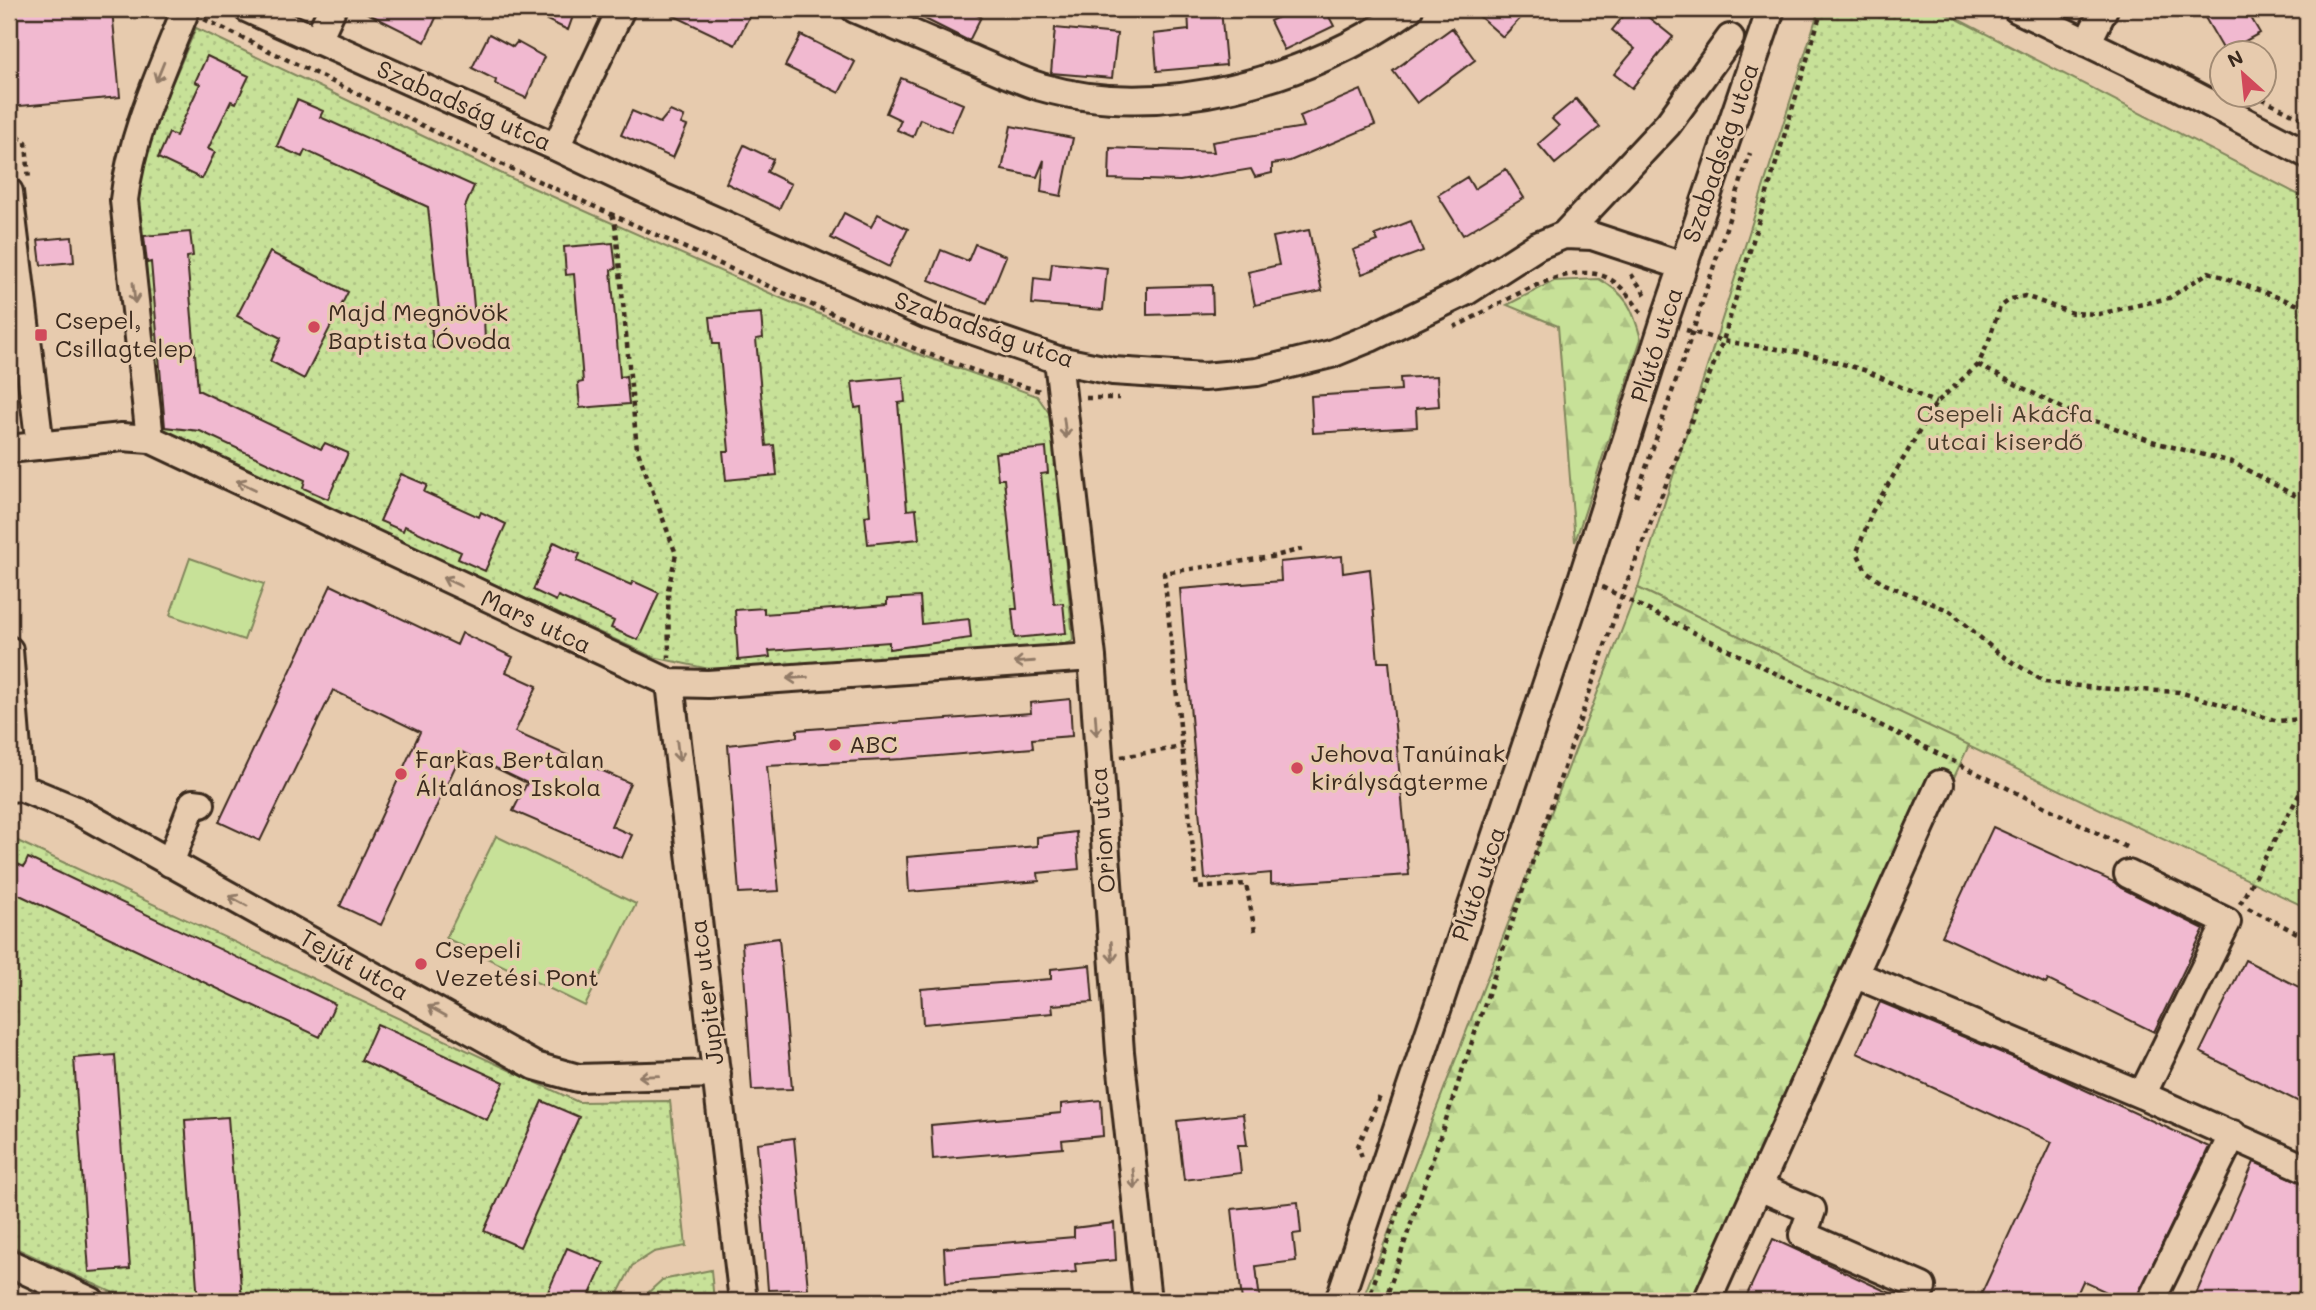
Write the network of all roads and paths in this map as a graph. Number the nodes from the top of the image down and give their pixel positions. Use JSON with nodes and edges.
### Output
{"nodes":[{"id":1,"x":186,"y":9,"type":"edge"},
{"id":2,"x":248,"y":9,"type":"edge"},
{"id":3,"x":332,"y":9,"type":"edge"},
{"id":4,"x":621,"y":9,"type":"edge"},
{"id":5,"x":855,"y":9,"type":"edge"},
{"id":6,"x":1409,"y":9,"type":"edge"},
{"id":7,"x":1771,"y":9,"type":"edge"},
{"id":8,"x":1822,"y":9,"type":"edge"},
{"id":9,"x":2020,"y":9,"type":"edge"},
{"id":10,"x":2104,"y":9,"type":"edge"},
{"id":11,"x":1730,"y":38,"type":"dead end"},
{"id":12,"x":317,"y":41,"type":"junction"},
{"id":13,"x":2087,"y":43,"type":"junction"},
{"id":14,"x":2278,"y":106,"type":"edge"},
{"id":15,"x":2307,"y":121,"type":"edge"},
{"id":16,"x":556,"y":147,"type":"junction"},
{"id":17,"x":2307,"y":154,"type":"edge"},
{"id":18,"x":9,"y":192,"type":"edge"},
{"id":19,"x":612,"y":213,"type":"junction"},
{"id":20,"x":656,"y":234,"type":"dead end"},
{"id":21,"x":1564,"y":235,"type":"junction"},
{"id":22,"x":1625,"y":266,"type":"dead end"},
{"id":23,"x":1683,"y":266,"type":"junction"},
{"id":24,"x":2307,"y":308,"type":"edge"},
{"id":25,"x":1479,"y":316,"type":"dead end"},
{"id":26,"x":1665,"y":320,"type":"junction"},
{"id":27,"x":1696,"y":324,"type":"dead end"},
{"id":28,"x":1723,"y":341,"type":"junction"},
{"id":29,"x":1058,"y":360,"type":"junction"},
{"id":30,"x":1978,"y":365,"type":"junction"},
{"id":31,"x":1936,"y":403,"type":"junction"},
{"id":32,"x":150,"y":439,"type":"junction"},
{"id":33,"x":40,"y":446,"type":"junction"},
{"id":34,"x":9,"y":449,"type":"edge"},
{"id":35,"x":2307,"y":502,"type":"edge"},
{"id":36,"x":1302,"y":549,"type":"dead end"},
{"id":37,"x":1581,"y":579,"type":"junction"},
{"id":38,"x":1622,"y":595,"type":"junction"},
{"id":39,"x":9,"y":650,"type":"edge"},
{"id":40,"x":1092,"y":657,"type":"junction"},
{"id":41,"x":670,"y":683,"type":"junction"},
{"id":42,"x":2307,"y":715,"type":"edge"},
{"id":43,"x":1183,"y":747,"type":"junction"},
{"id":44,"x":1098,"y":762,"type":"junction"},
{"id":45,"x":2307,"y":779,"type":"edge"},
{"id":46,"x":1940,"y":784,"type":"dead end"},
{"id":47,"x":15,"y":787,"type":"edge"},
{"id":48,"x":201,"y":804,"type":"dead end"},
{"id":49,"x":170,"y":863,"type":"junction"},
{"id":50,"x":2135,"y":864,"type":"joint"},
{"id":51,"x":1255,"y":931,"type":"dead end"},
{"id":52,"x":2307,"y":938,"type":"edge"},
{"id":53,"x":1854,"y":974,"type":"junction"},
{"id":54,"x":717,"y":1074,"type":"junction"},
{"id":55,"x":2142,"y":1095,"type":"junction"},
{"id":56,"x":2233,"y":1134,"type":"junction"},
{"id":57,"x":2307,"y":1168,"type":"edge"},
{"id":58,"x":1759,"y":1187,"type":"junction"},
{"id":59,"x":9,"y":1263,"type":"edge"},
{"id":60,"x":1922,"y":1287,"type":"dead end"},
{"id":61,"x":92,"y":1301,"type":"edge"},
{"id":62,"x":743,"y":1301,"type":"edge"},
{"id":63,"x":1147,"y":1301,"type":"edge"},
{"id":64,"x":1339,"y":1301,"type":"edge"},
{"id":65,"x":1385,"y":1301,"type":"edge"},
{"id":66,"x":1707,"y":1301,"type":"edge"},
{"id":67,"x":2151,"y":1301,"type":"edge"}],
"edges":[{"from":1,"to":19,"type":"path"},
{"from":1,"to":32,"type":"street","one_way":true},
{"from":2,"to":12,"type":"street","name":"Szabadság utca"},
{"from":3,"to":12,"type":"street"},
{"from":4,"to":16,"type":"street"},
{"from":5,"to":6,"type":"street"},
{"from":7,"to":23,"type":"street","name":"Szabadság utca"},
{"from":8,"to":28,"type":"path"},
{"from":9,"to":13,"type":"street"},
{"from":10,"to":13,"type":"street"},
{"from":11,"to":21,"type":"street"},
{"from":12,"to":16,"type":"street","name":"Szabadság utca"},
{"from":13,"to":17,"type":"street"},
{"from":14,"to":15,"type":"path"},
{"from":16,"to":29,"type":"street","name":"Szabadság utca"},
{"from":18,"to":33,"type":"street"},
{"from":19,"to":20,"type":"path"},
{"from":19,"to":41,"type":"path"},
{"from":21,"to":23,"type":"street","name":"Szabadság utca"},
{"from":21,"to":29,"type":"street","name":"Szabadság utca"},
{"from":22,"to":26,"type":"path"},
{"from":23,"to":26,"type":"street","name":"Plútó utca"},
{"from":24,"to":30,"type":"path"},
{"from":25,"to":26,"type":"path"},
{"from":26,"to":27,"type":"path"},
{"from":26,"to":28,"type":"path"},
{"from":26,"to":37,"type":"street","name":"Plútó utca"},
{"from":28,"to":31,"type":"path"},
{"from":28,"to":38,"type":"path"},
{"from":29,"to":40,"type":"street","name":"Orion utca","one_way":true},
{"from":30,"to":31,"type":"path"},
{"from":30,"to":35,"type":"path"},
{"from":31,"to":42,"type":"path"},
{"from":32,"to":33,"type":"street","name":"Mars utca"},
{"from":41,"to":32,"type":"street","name":"Mars utca","one_way":true},
{"from":33,"to":34,"type":"street","name":"Mars utca"},
{"from":36,"to":43,"type":"path"},
{"from":37,"to":38,"type":"path"},
{"from":37,"to":64,"type":"street","name":"Plútó utca"},
{"from":38,"to":50,"type":"path"},
{"from":38,"to":65,"type":"path"},
{"from":39,"to":47,"type":"street"},
{"from":40,"to":41,"type":"street","name":"Mars utca","one_way":true},
{"from":40,"to":44,"type":"street","name":"Orion utca","one_way":true},
{"from":41,"to":54,"type":"street","name":"Jupiter utca","one_way":true},
{"from":43,"to":44,"type":"path"},
{"from":43,"to":51,"type":"path"},
{"from":44,"to":63,"type":"street","name":"Orion utca","one_way":true},
{"from":45,"to":52,"type":"path"},
{"from":46,"to":53,"type":"street"},
{"from":47,"to":49,"type":"street","name":"Tejút utca"},
{"from":48,"to":49,"type":"street"},
{"from":54,"to":49,"type":"street","name":"Tejút utca","one_way":true},
{"from":50,"to":55,"type":"street"},
{"from":53,"to":55,"type":"street"},
{"from":53,"to":58,"type":"street"},
{"from":54,"to":62,"type":"street","name":"Jupiter utca"},
{"from":55,"to":56,"type":"street"},
{"from":56,"to":57,"type":"street"},
{"from":56,"to":67,"type":"street"},
{"from":58,"to":60,"type":"street"},
{"from":58,"to":66,"type":"street"},
{"from":59,"to":61,"type":"street"}]}
